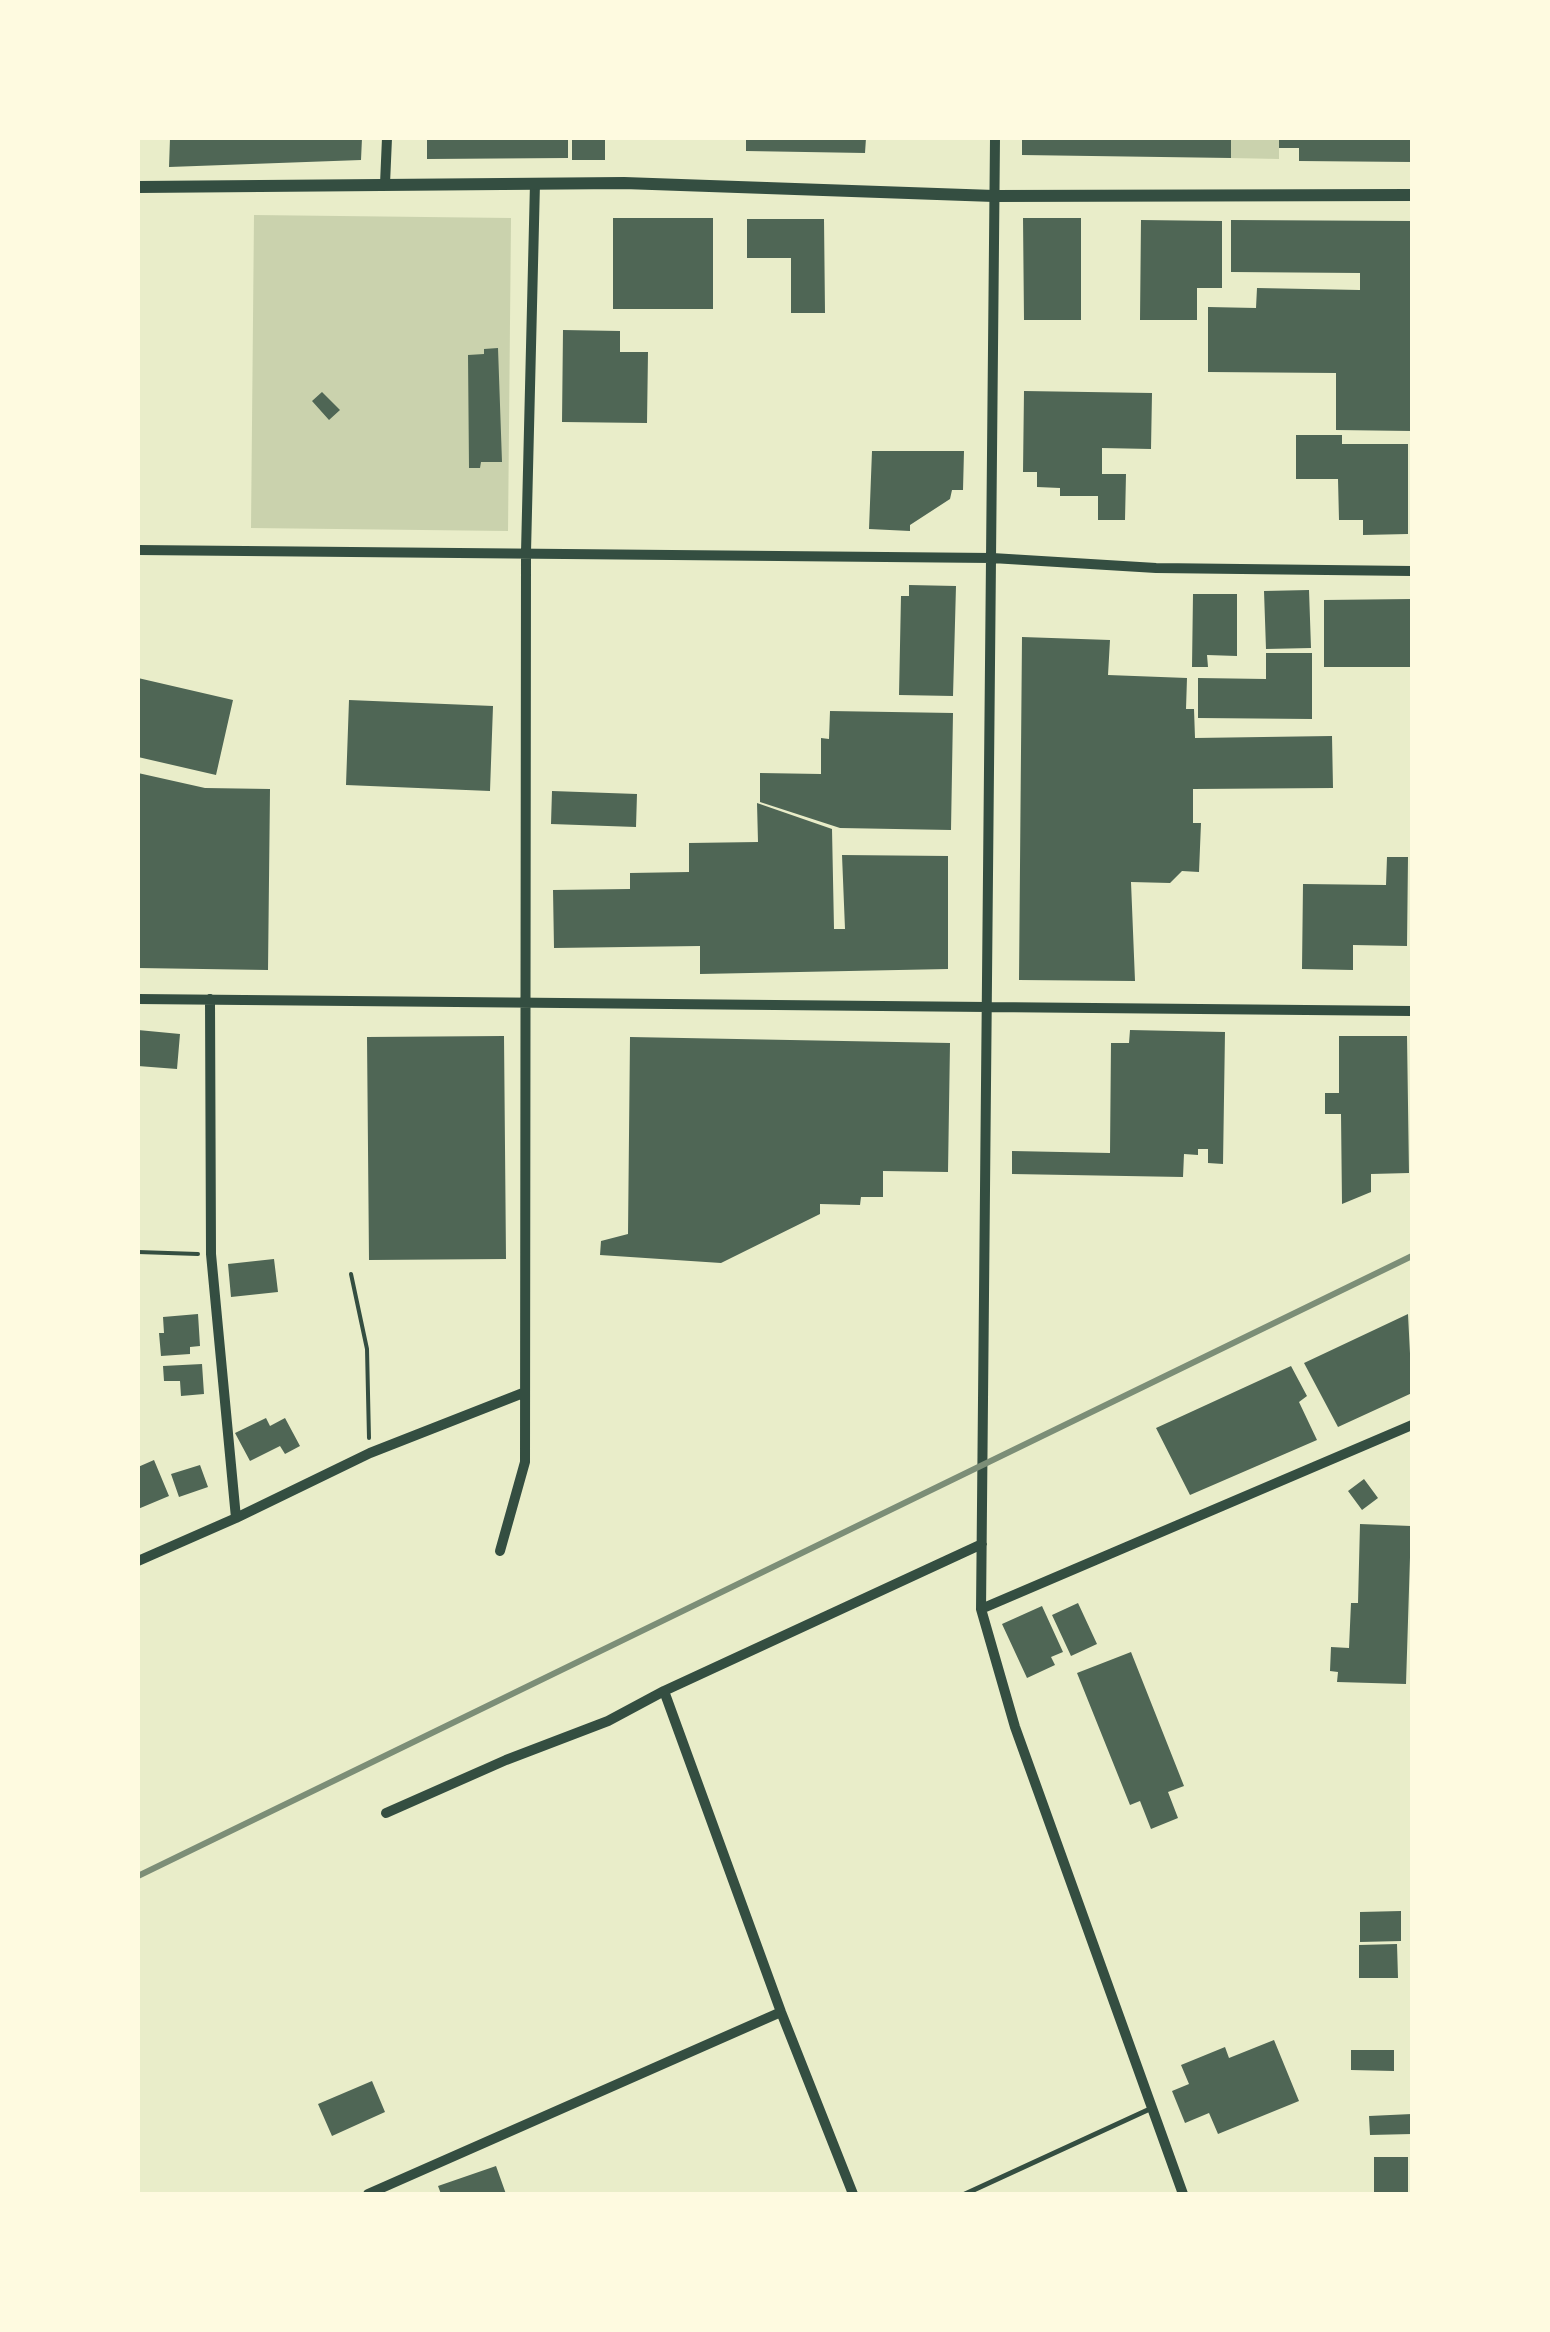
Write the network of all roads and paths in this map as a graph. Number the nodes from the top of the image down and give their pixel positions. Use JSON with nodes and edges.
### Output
{"nodes":[{"id":1,"x":386,"y":138,"type":"edge"},
{"id":2,"x":995,"y":138,"type":"edge"},
{"id":3,"x":385,"y":184,"type":"junction"},
{"id":4,"x":536,"y":184,"type":"junction"},
{"id":5,"x":138,"y":187,"type":"edge"},
{"id":6,"x":1412,"y":195,"type":"edge"},
{"id":7,"x":994,"y":196,"type":"junction"},
{"id":8,"x":138,"y":550,"type":"edge"},
{"id":9,"x":526,"y":552,"type":"junction"},
{"id":10,"x":992,"y":558,"type":"junction"},
{"id":11,"x":1412,"y":572,"type":"edge"},
{"id":12,"x":138,"y":998,"type":"edge"},
{"id":13,"x":210,"y":999,"type":"junction"},
{"id":14,"x":523,"y":1002,"type":"junction"},
{"id":15,"x":986,"y":1007,"type":"junction"},
{"id":16,"x":1412,"y":1011,"type":"edge"},
{"id":17,"x":138,"y":1252,"type":"edge"},
{"id":18,"x":211,"y":1254,"type":"junction"},
{"id":19,"x":351,"y":1274,"type":"dead end"},
{"id":20,"x":523,"y":1393,"type":"junction"},
{"id":21,"x":1412,"y":1425,"type":"edge"},
{"id":22,"x":370,"y":1453,"type":"junction"},
{"id":23,"x":236,"y":1518,"type":"junction"},
{"id":24,"x":982,"y":1544,"type":"junction"},
{"id":25,"x":500,"y":1551,"type":"dead end"},
{"id":26,"x":138,"y":1561,"type":"edge"},
{"id":27,"x":981,"y":1609,"type":"junction"},
{"id":28,"x":664,"y":1691,"type":"junction"},
{"id":29,"x":386,"y":1814,"type":"dead end"},
{"id":30,"x":781,"y":2012,"type":"junction"},
{"id":31,"x":1152,"y":2108,"type":"junction"},
{"id":32,"x":368,"y":2194,"type":"edge"},
{"id":33,"x":853,"y":2194,"type":"edge"},
{"id":34,"x":965,"y":2194,"type":"edge"},
{"id":35,"x":1183,"y":2194,"type":"edge"}],
"edges":[{"from":1,"to":3,"type":"street"},
{"from":2,"to":7,"type":"street"},
{"from":3,"to":4,"type":"street"},
{"from":3,"to":5,"type":"street"},
{"from":4,"to":7,"type":"street"},
{"from":4,"to":9,"type":"street"},
{"from":6,"to":7,"type":"street"},
{"from":7,"to":10,"type":"street"},
{"from":8,"to":9,"type":"street"},
{"from":9,"to":10,"type":"street"},
{"from":9,"to":14,"type":"street"},
{"from":10,"to":11,"type":"street"},
{"from":10,"to":15,"type":"street"},
{"from":12,"to":13,"type":"street"},
{"from":13,"to":14,"type":"street"},
{"from":13,"to":18,"type":"street"},
{"from":14,"to":15,"type":"street"},
{"from":14,"to":20,"type":"street"},
{"from":15,"to":16,"type":"street"},
{"from":15,"to":24,"type":"street"},
{"from":17,"to":18,"type":"path"},
{"from":18,"to":23,"type":"street"},
{"from":19,"to":22,"type":"path"},
{"from":20,"to":22,"type":"street"},
{"from":20,"to":25,"type":"street"},
{"from":21,"to":27,"type":"street"},
{"from":22,"to":23,"type":"street"},
{"from":23,"to":26,"type":"street"},
{"from":24,"to":27,"type":"street"},
{"from":24,"to":28,"type":"street"},
{"from":27,"to":31,"type":"street"},
{"from":28,"to":29,"type":"street"},
{"from":28,"to":30,"type":"street"},
{"from":30,"to":32,"type":"street"},
{"from":30,"to":33,"type":"street"},
{"from":31,"to":34,"type":"lane"},
{"from":31,"to":35,"type":"street"}]}
